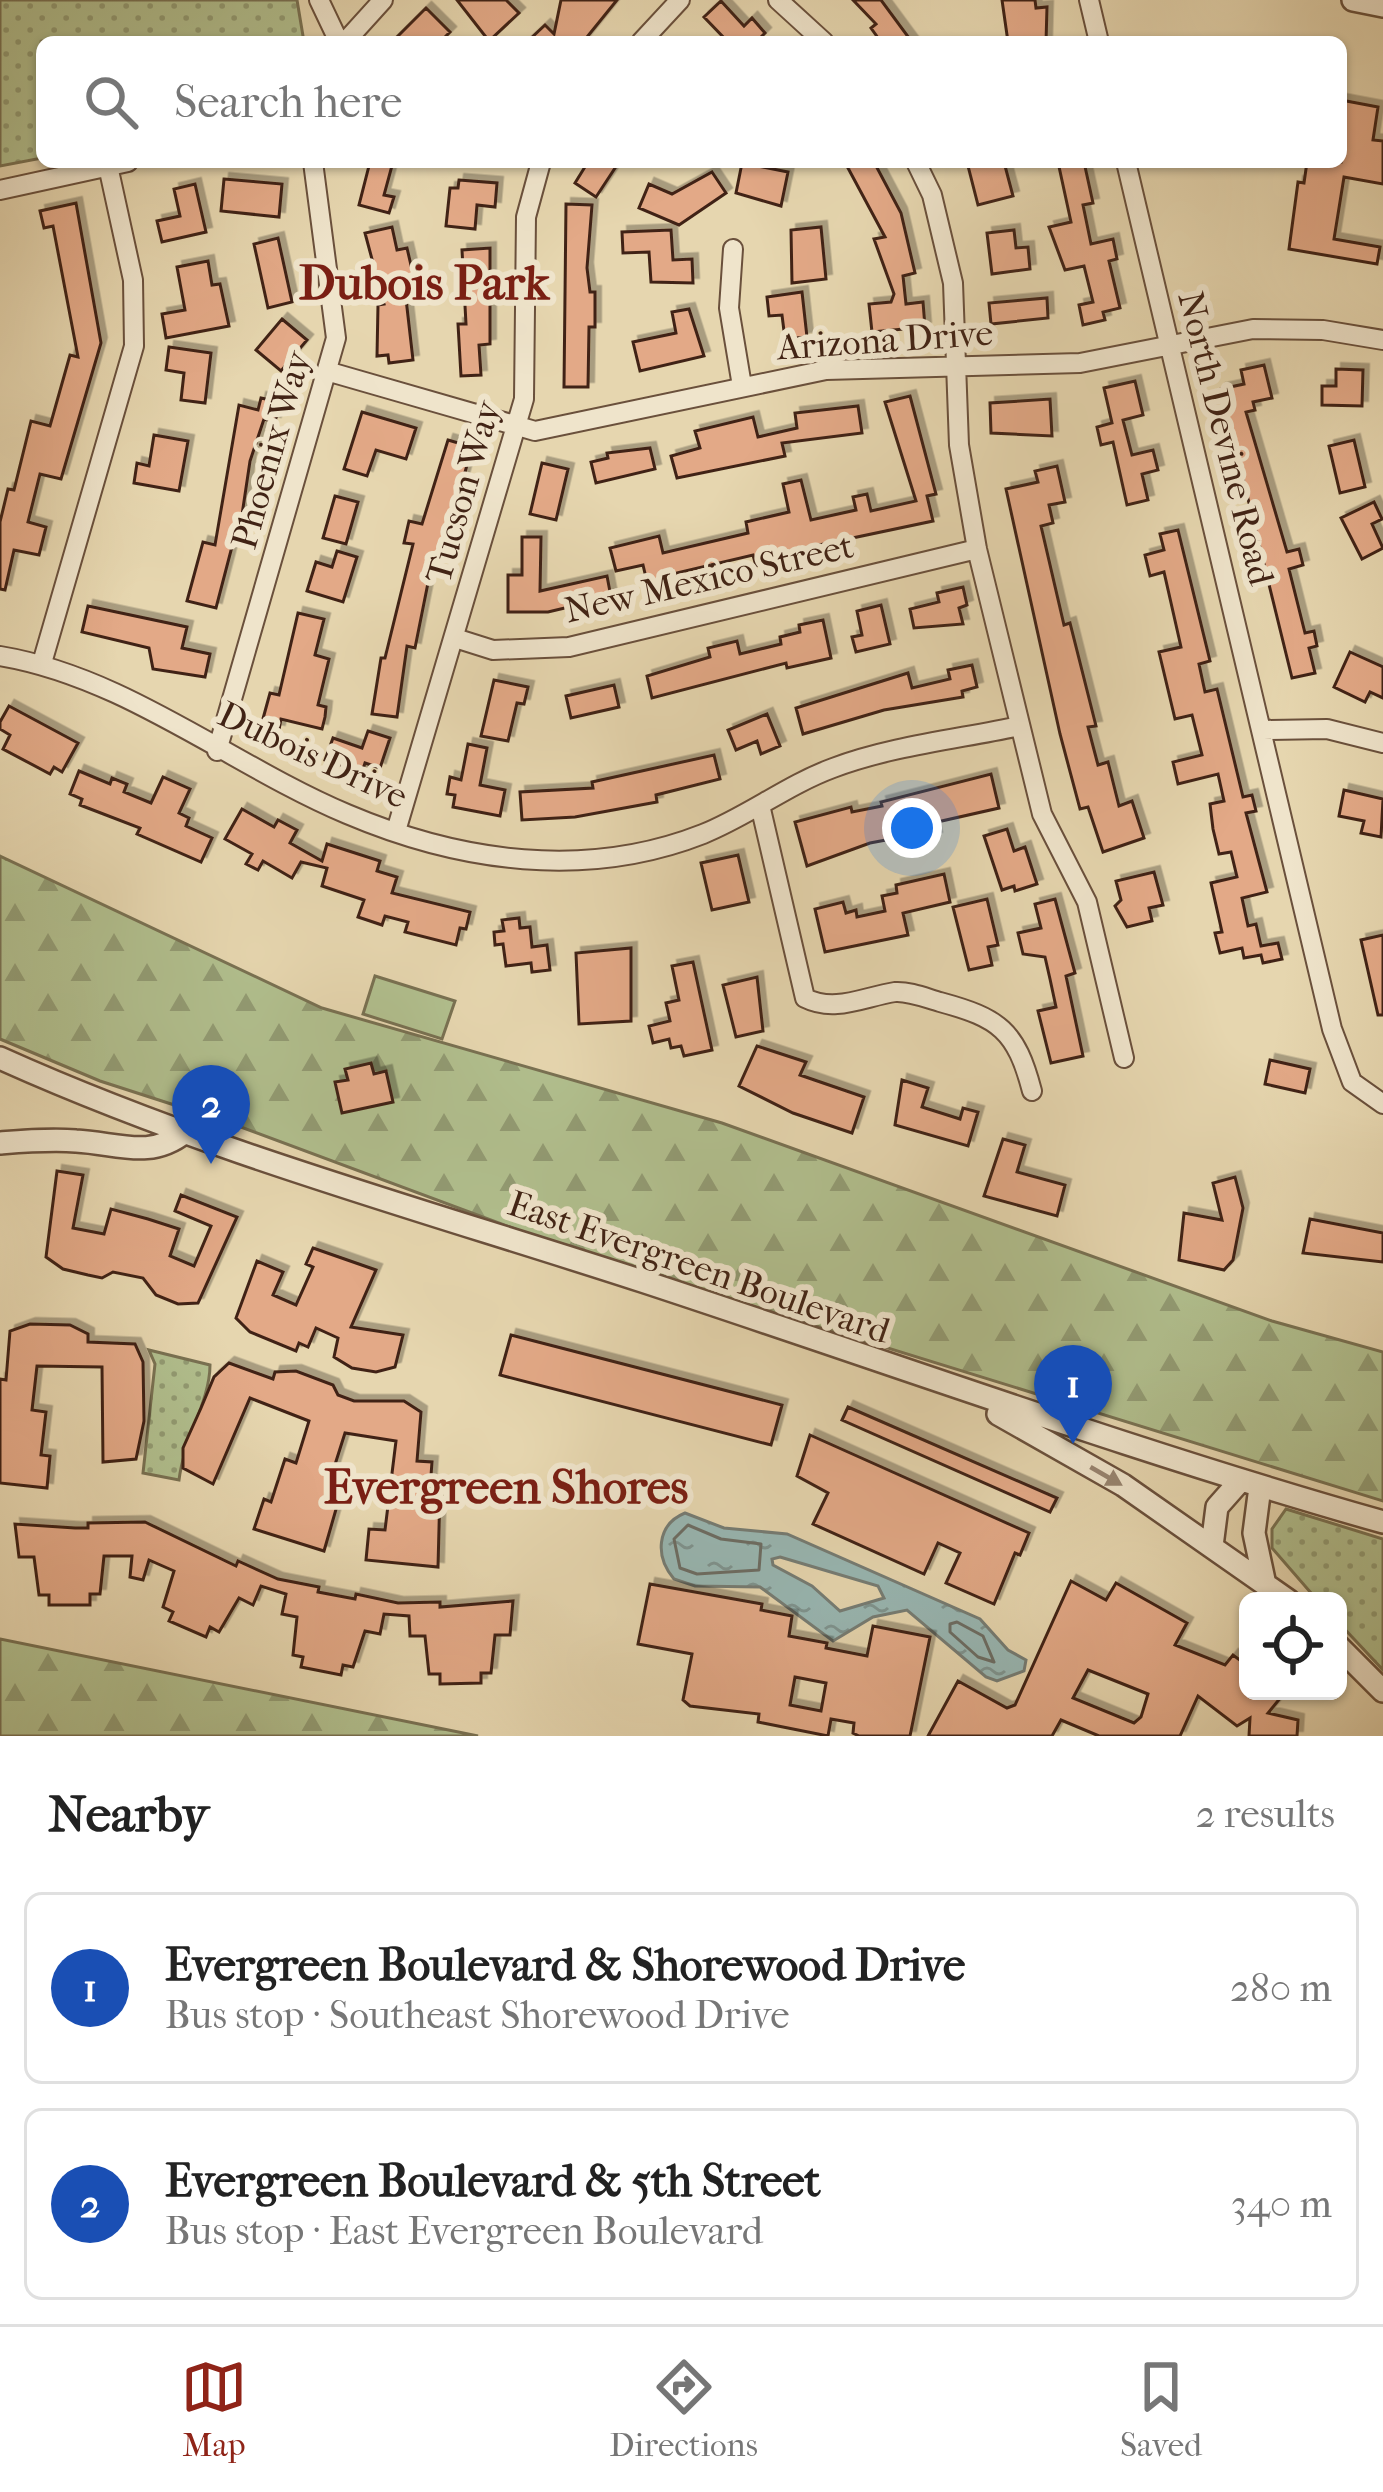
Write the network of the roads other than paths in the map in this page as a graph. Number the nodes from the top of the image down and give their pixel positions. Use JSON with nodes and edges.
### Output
{"nodes":[{"id":1,"x":320,"y":0,"type":"edge"},
{"id":2,"x":383,"y":0,"type":"edge"},
{"id":3,"x":680,"y":0,"type":"edge"},
{"id":4,"x":778,"y":0,"type":"edge"},
{"id":5,"x":1089,"y":0,"type":"edge"},
{"id":6,"x":1353,"y":0,"type":"edge"},
{"id":7,"x":1383,"y":6,"type":"edge"},
{"id":8,"x":339,"y":36,"type":"edge"},
{"id":9,"x":348,"y":36,"type":"edge"},
{"id":10,"x":647,"y":36,"type":"edge"},
{"id":11,"x":817,"y":36,"type":"edge"},
{"id":12,"x":1098,"y":36,"type":"edge"},
{"id":13,"x":100,"y":168,"type":"edge"},
{"id":14,"x":119,"y":168,"type":"edge"},
{"id":15,"x":314,"y":168,"type":"edge"},
{"id":16,"x":539,"y":168,"type":"edge"},
{"id":17,"x":918,"y":168,"type":"edge"},
{"id":18,"x":1127,"y":168,"type":"edge"},
{"id":19,"x":0,"y":190,"type":"edge"},
{"id":20,"x":733,"y":249,"type":"dead end"},
{"id":21,"x":1383,"y":340,"type":"edge"},
{"id":22,"x":1168,"y":346,"type":"junction"},
{"id":23,"x":957,"y":366,"type":"junction"},
{"id":24,"x":330,"y":372,"type":"junction"},
{"id":25,"x":742,"y":386,"type":"junction"},
{"id":26,"x":515,"y":430,"type":"junction"},
{"id":27,"x":977,"y":549,"type":"junction"},
{"id":28,"x":455,"y":638,"type":"junction"},
{"id":29,"x":0,"y":656,"type":"edge"},
{"id":30,"x":42,"y":663,"type":"junction"},
{"id":31,"x":1020,"y":726,"type":"junction"},
{"id":32,"x":1264,"y":730,"type":"junction"},
{"id":33,"x":1383,"y":743,"type":"edge"},
{"id":34,"x":218,"y":751,"type":"junction"},
{"id":35,"x":760,"y":806,"type":"junction"},
{"id":36,"x":396,"y":831,"type":"junction"},
{"id":37,"x":0,"y":1058,"type":"edge"},
{"id":38,"x":1124,"y":1058,"type":"dead end"},
{"id":39,"x":1032,"y":1091,"type":"dead end"},
{"id":40,"x":1383,"y":1104,"type":"edge"},
{"id":41,"x":185,"y":1132,"type":"junction"},
{"id":42,"x":0,"y":1143,"type":"edge"},
{"id":43,"x":969,"y":1395,"type":"junction"},
{"id":44,"x":1250,"y":1484,"type":"junction"},
{"id":45,"x":1383,"y":1522,"type":"edge"},
{"id":46,"x":1212,"y":1546,"type":"junction"},
{"id":47,"x":1264,"y":1580,"type":"junction"},
{"id":48,"x":1278,"y":1592,"type":"edge"},
{"id":49,"x":1347,"y":1655,"type":"edge"},
{"id":50,"x":1383,"y":1690,"type":"edge"}],
"edges":[{"from":1,"to":8,"type":"street"},
{"from":2,"to":9,"type":"street"},
{"from":3,"to":10,"type":"street"},
{"from":4,"to":11,"type":"street"},
{"from":5,"to":12,"type":"street"},
{"from":6,"to":7,"type":"street"},
{"from":13,"to":19,"type":"street"},
{"from":14,"to":30,"type":"street"},
{"from":15,"to":24,"type":"street","name":"Phoenix Way"},
{"from":16,"to":26,"type":"street","name":"Tucson Way"},
{"from":17,"to":23,"type":"street"},
{"from":18,"to":22,"type":"street","name":"North Devine Road"},
{"from":20,"to":25,"type":"street"},
{"from":21,"to":22,"type":"street","name":"Arizona Drive"},
{"from":22,"to":23,"type":"street","name":"Arizona Drive"},
{"from":22,"to":32,"type":"street","name":"North Devine Road"},
{"from":23,"to":25,"type":"street","name":"Arizona Drive"},
{"from":23,"to":27,"type":"street"},
{"from":24,"to":26,"type":"street","name":"Arizona Drive"},
{"from":24,"to":34,"type":"street","name":"Phoenix Way"},
{"from":25,"to":26,"type":"street","name":"Arizona Drive"},
{"from":26,"to":28,"type":"street","name":"Tucson Way"},
{"from":27,"to":28,"type":"street","name":"New Mexico Street"},
{"from":27,"to":31,"type":"street"},
{"from":28,"to":36,"type":"street","name":"Tucson Way"},
{"from":29,"to":30,"type":"street","name":"Dubois Drive"},
{"from":30,"to":34,"type":"street","name":"Dubois Drive"},
{"from":31,"to":35,"type":"street","name":"Dubois Drive"},
{"from":31,"to":38,"type":"street"},
{"from":32,"to":33,"type":"street"},
{"from":32,"to":40,"type":"street","name":"North Devine Road"},
{"from":34,"to":36,"type":"street","name":"Dubois Drive"},
{"from":35,"to":36,"type":"street","name":"Dubois Drive"},
{"from":35,"to":39,"type":"street"},
{"from":37,"to":41,"type":"street","name":"East Evergreen Boulevard"},
{"from":41,"to":42,"type":"street"},
{"from":41,"to":43,"type":"street","name":"East Evergreen Boulevard"},
{"from":43,"to":44,"type":"street","name":"East Evergreen Boulevard"},
{"from":43,"to":46,"type":"street","one_way":true},
{"from":44,"to":45,"type":"street","name":"East Evergreen Boulevard"},
{"from":44,"to":46,"type":"street"},
{"from":44,"to":47,"type":"street"},
{"from":46,"to":47,"type":"street"},
{"from":47,"to":48,"type":"street"},
{"from":49,"to":50,"type":"street"}]}
